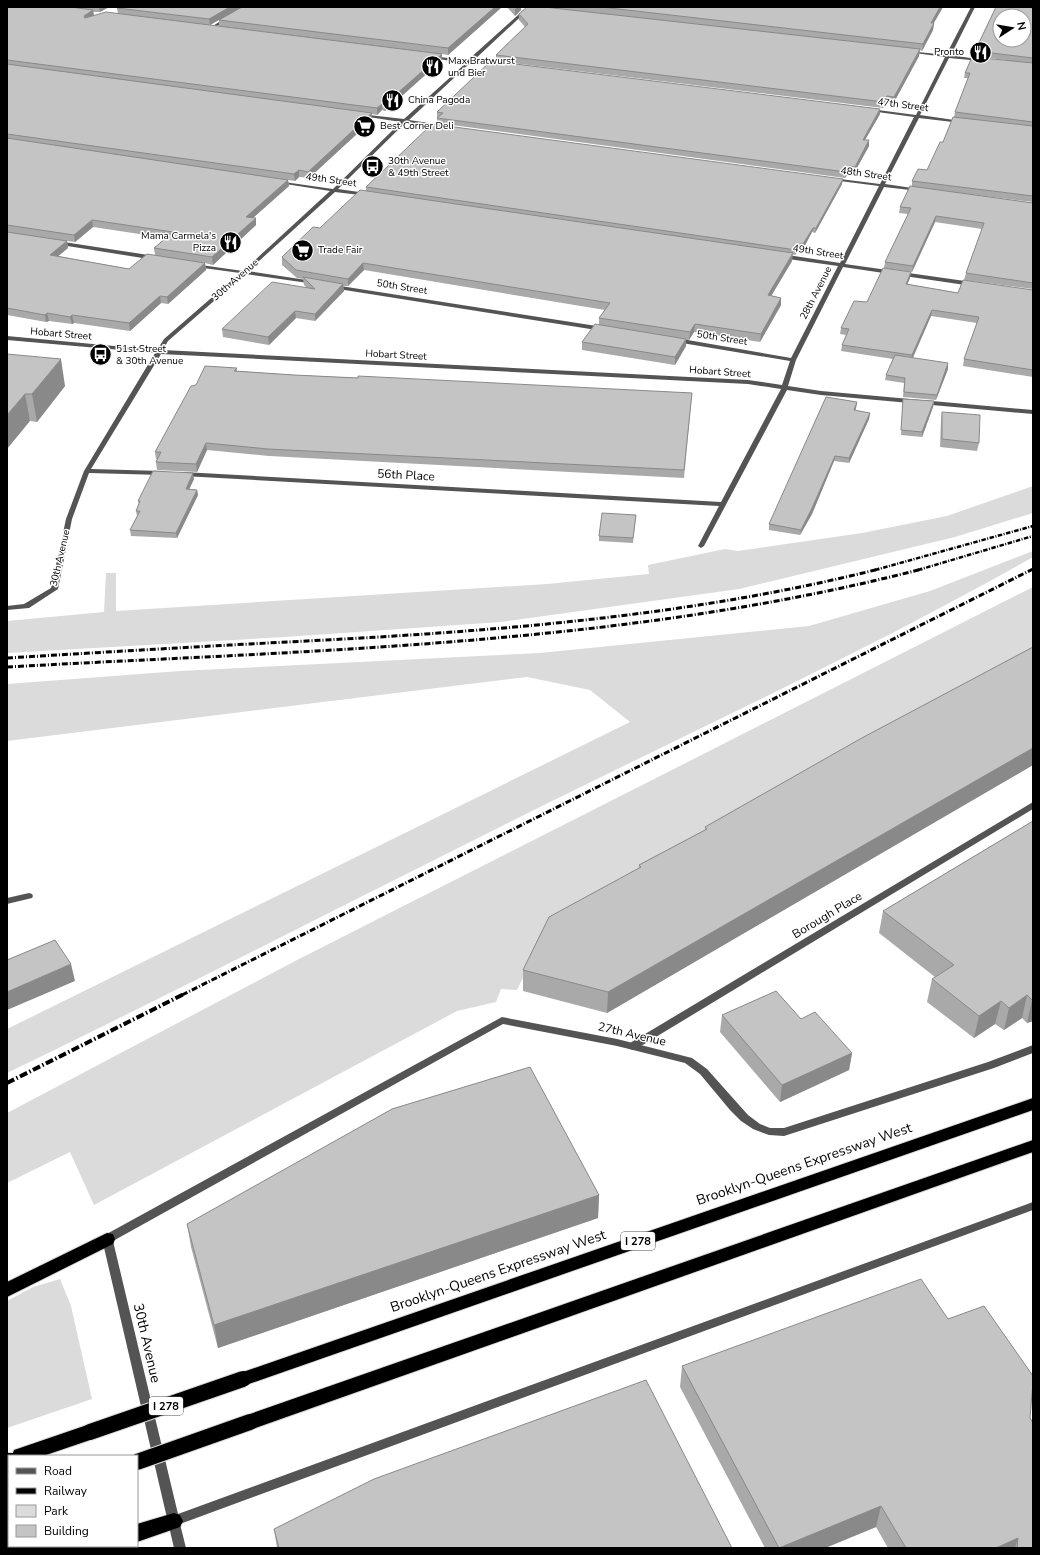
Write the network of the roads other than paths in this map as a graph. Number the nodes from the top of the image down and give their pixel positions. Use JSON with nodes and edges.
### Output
{"nodes":[{"id":1,"x":973,"y":7,"type":"edge"},
{"id":2,"x":527,"y":8,"type":"edge"},
{"id":3,"x":232,"y":15,"type":"edge"},
{"id":4,"x":203,"y":28,"type":"edge"},
{"id":5,"x":210,"y":29,"type":"junction"},
{"id":6,"x":218,"y":30,"type":"edge"},
{"id":7,"x":907,"y":52,"type":"edge"},
{"id":8,"x":428,"y":56,"type":"edge"},
{"id":9,"x":948,"y":57,"type":"junction"},
{"id":10,"x":988,"y":61,"type":"edge"},
{"id":11,"x":469,"y":62,"type":"junction"},
{"id":12,"x":504,"y":66,"type":"edge"},
{"id":13,"x":867,"y":110,"type":"edge"},
{"id":14,"x":355,"y":114,"type":"edge"},
{"id":15,"x":918,"y":116,"type":"junction"},
{"id":16,"x":405,"y":121,"type":"junction"},
{"id":17,"x":966,"y":122,"type":"edge"},
{"id":18,"x":448,"y":127,"type":"edge"},
{"id":19,"x":825,"y":178,"type":"edge"},
{"id":20,"x":272,"y":181,"type":"edge"},
{"id":21,"x":882,"y":185,"type":"junction"},
{"id":22,"x":334,"y":190,"type":"junction"},
{"id":23,"x":926,"y":191,"type":"edge"},
{"id":24,"x":375,"y":196,"type":"edge"},
{"id":25,"x":53,"y":242,"type":"edge"},
{"id":26,"x":776,"y":255,"type":"edge"},
{"id":27,"x":161,"y":259,"type":"edge"},
{"id":28,"x":191,"y":264,"type":"edge"},
{"id":29,"x":841,"y":265,"type":"junction"},
{"id":30,"x":245,"y":272,"type":"junction"},
{"id":31,"x":316,"y":284,"type":"edge"},
{"id":32,"x":324,"y":285,"type":"edge"},
{"id":33,"x":978,"y":285,"type":"edge"},
{"id":34,"x":613,"y":331,"type":"edge"},
{"id":35,"x":7,"y":338,"type":"edge"},
{"id":36,"x":668,"y":339,"type":"edge"},
{"id":37,"x":159,"y":352,"type":"junction"},
{"id":38,"x":793,"y":360,"type":"junction"},
{"id":39,"x":785,"y":387,"type":"junction"},
{"id":40,"x":1033,"y":412,"type":"edge"},
{"id":41,"x":87,"y":470,"type":"junction"},
{"id":42,"x":170,"y":473,"type":"edge"},
{"id":43,"x":178,"y":474,"type":"edge"},
{"id":44,"x":724,"y":504,"type":"junction"},
{"id":45,"x":701,"y":546,"type":"dead end"},
{"id":46,"x":7,"y":608,"type":"edge"},
{"id":47,"x":1033,"y":804,"type":"edge"},
{"id":48,"x":29,"y":896,"type":"dead end"},
{"id":49,"x":7,"y":901,"type":"edge"},
{"id":50,"x":632,"y":1046,"type":"junction"},
{"id":51,"x":1033,"y":1049,"type":"edge"},
{"id":52,"x":1033,"y":1104,"type":"edge"},
{"id":53,"x":1033,"y":1146,"type":"edge"},
{"id":54,"x":1033,"y":1206,"type":"edge"},
{"id":55,"x":107,"y":1239,"type":"junction"},
{"id":56,"x":7,"y":1290,"type":"edge"},
{"id":57,"x":23,"y":1455,"type":"edge"},
{"id":58,"x":138,"y":1462,"type":"edge"},
{"id":59,"x":174,"y":1521,"type":"junction"},
{"id":60,"x":138,"y":1533,"type":"edge"},
{"id":61,"x":180,"y":1548,"type":"edge"}],
"edges":[{"from":1,"to":9,"type":"street","name":"28th Avenue"},
{"from":2,"to":11,"type":"street","name":"30th Avenue"},
{"from":3,"to":5,"type":"street"},
{"from":4,"to":5,"type":"street"},
{"from":5,"to":6,"type":"street"},
{"from":7,"to":9,"type":"street"},
{"from":8,"to":11,"type":"street"},
{"from":9,"to":10,"type":"street"},
{"from":9,"to":15,"type":"street","name":"28th Avenue"},
{"from":11,"to":12,"type":"street"},
{"from":11,"to":16,"type":"street","name":"30th Avenue"},
{"from":13,"to":15,"type":"street","name":"47th Street"},
{"from":14,"to":16,"type":"street"},
{"from":15,"to":17,"type":"street","name":"47th Street"},
{"from":15,"to":21,"type":"street","name":"28th Avenue"},
{"from":16,"to":18,"type":"street"},
{"from":16,"to":22,"type":"street","name":"30th Avenue"},
{"from":19,"to":21,"type":"street","name":"48th Street"},
{"from":20,"to":22,"type":"street","name":"49th Street"},
{"from":21,"to":23,"type":"street","name":"48th Street"},
{"from":21,"to":29,"type":"street","name":"28th Avenue"},
{"from":22,"to":24,"type":"street","name":"49th Street"},
{"from":22,"to":30,"type":"street","name":"30th Avenue"},
{"from":25,"to":27,"type":"street"},
{"from":26,"to":29,"type":"street","name":"49th Street"},
{"from":28,"to":30,"type":"street"},
{"from":29,"to":33,"type":"street","name":"49th Street"},
{"from":29,"to":38,"type":"street","name":"28th Avenue"},
{"from":30,"to":31,"type":"street"},
{"from":30,"to":37,"type":"street","name":"30th Avenue"},
{"from":32,"to":34,"type":"street","name":"50th Street"},
{"from":35,"to":37,"type":"street","name":"Hobart Street"},
{"from":36,"to":38,"type":"street","name":"50th Street"},
{"from":37,"to":39,"type":"street","name":"Hobart Street"},
{"from":37,"to":41,"type":"street","name":"30th Avenue"},
{"from":38,"to":39,"type":"street","name":"28th Avenue"},
{"from":39,"to":40,"type":"street"},
{"from":39,"to":44,"type":"street","name":"28th Avenue"},
{"from":41,"to":42,"type":"street"},
{"from":41,"to":46,"type":"street","name":"30th Avenue"},
{"from":43,"to":44,"type":"street","name":"56th Place"},
{"from":44,"to":45,"type":"street","name":"28th Avenue"},
{"from":47,"to":50,"type":"street","name":"Borough Place"},
{"from":48,"to":49,"type":"street"},
{"from":50,"to":51,"type":"street","name":"27th Avenue"},
{"from":50,"to":55,"type":"street","name":"27th Avenue"},
{"from":52,"to":57,"type":"highway","name":"Brooklyn-Queens Expressway West","number":"I 278","bridge":true},
{"from":53,"to":58,"type":"highway","bridge":true},
{"from":54,"to":59,"type":"street"},
{"from":55,"to":56,"type":"highway"},
{"from":55,"to":59,"type":"street","name":"30th Avenue"},
{"from":59,"to":60,"type":"highway"},
{"from":59,"to":61,"type":"street","name":"30th Avenue"}]}
